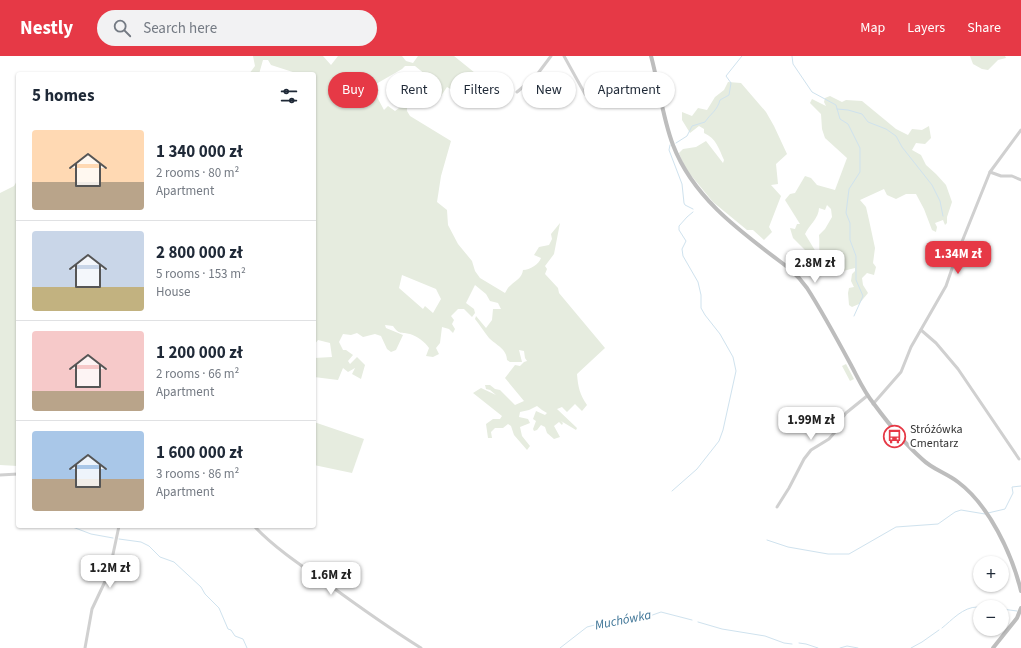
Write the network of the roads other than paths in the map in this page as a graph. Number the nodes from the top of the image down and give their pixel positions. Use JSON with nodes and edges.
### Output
{"nodes":[{"id":1,"x":551,"y":56,"type":"edge"},
{"id":2,"x":564,"y":56,"type":"edge"},
{"id":3,"x":651,"y":56,"type":"edge"},
{"id":4,"x":518,"y":92,"type":"dead end"},
{"id":5,"x":584,"y":92,"type":"edge"},
{"id":6,"x":1021,"y":130,"type":"edge"},
{"id":7,"x":990,"y":172,"type":"junction"},
{"id":8,"x":1021,"y":180,"type":"edge"},
{"id":9,"x":921,"y":330,"type":"junction"},
{"id":10,"x":867,"y":396,"type":"junction"},
{"id":11,"x":874,"y":404,"type":"junction"},
{"id":12,"x":1019,"y":459,"type":"dead end"},
{"id":13,"x":16,"y":474,"type":"edge"},
{"id":14,"x":0,"y":476,"type":"edge"},
{"id":15,"x":777,"y":507,"type":"dead end"},
{"id":16,"x":119,"y":528,"type":"edge"},
{"id":17,"x":256,"y":528,"type":"edge"},
{"id":18,"x":1021,"y":591,"type":"edge"},
{"id":19,"x":1020,"y":611,"type":"edge"},
{"id":20,"x":85,"y":648,"type":"edge"},
{"id":21,"x":421,"y":648,"type":"edge"},
{"id":22,"x":993,"y":648,"type":"edge"}],
"edges":[{"from":1,"to":4,"type":"street"},
{"from":2,"to":5,"type":"street"},
{"from":3,"to":10,"type":"main road"},
{"from":6,"to":7,"type":"street"},
{"from":7,"to":8,"type":"street"},
{"from":7,"to":9,"type":"street"},
{"from":9,"to":11,"type":"street"},
{"from":9,"to":12,"type":"street"},
{"from":10,"to":11,"type":"main road"},
{"from":10,"to":15,"type":"street"},
{"from":11,"to":18,"type":"main road"},
{"from":13,"to":14,"type":"street"},
{"from":16,"to":20,"type":"street"},
{"from":17,"to":21,"type":"street"},
{"from":19,"to":22,"type":"main road"}]}
